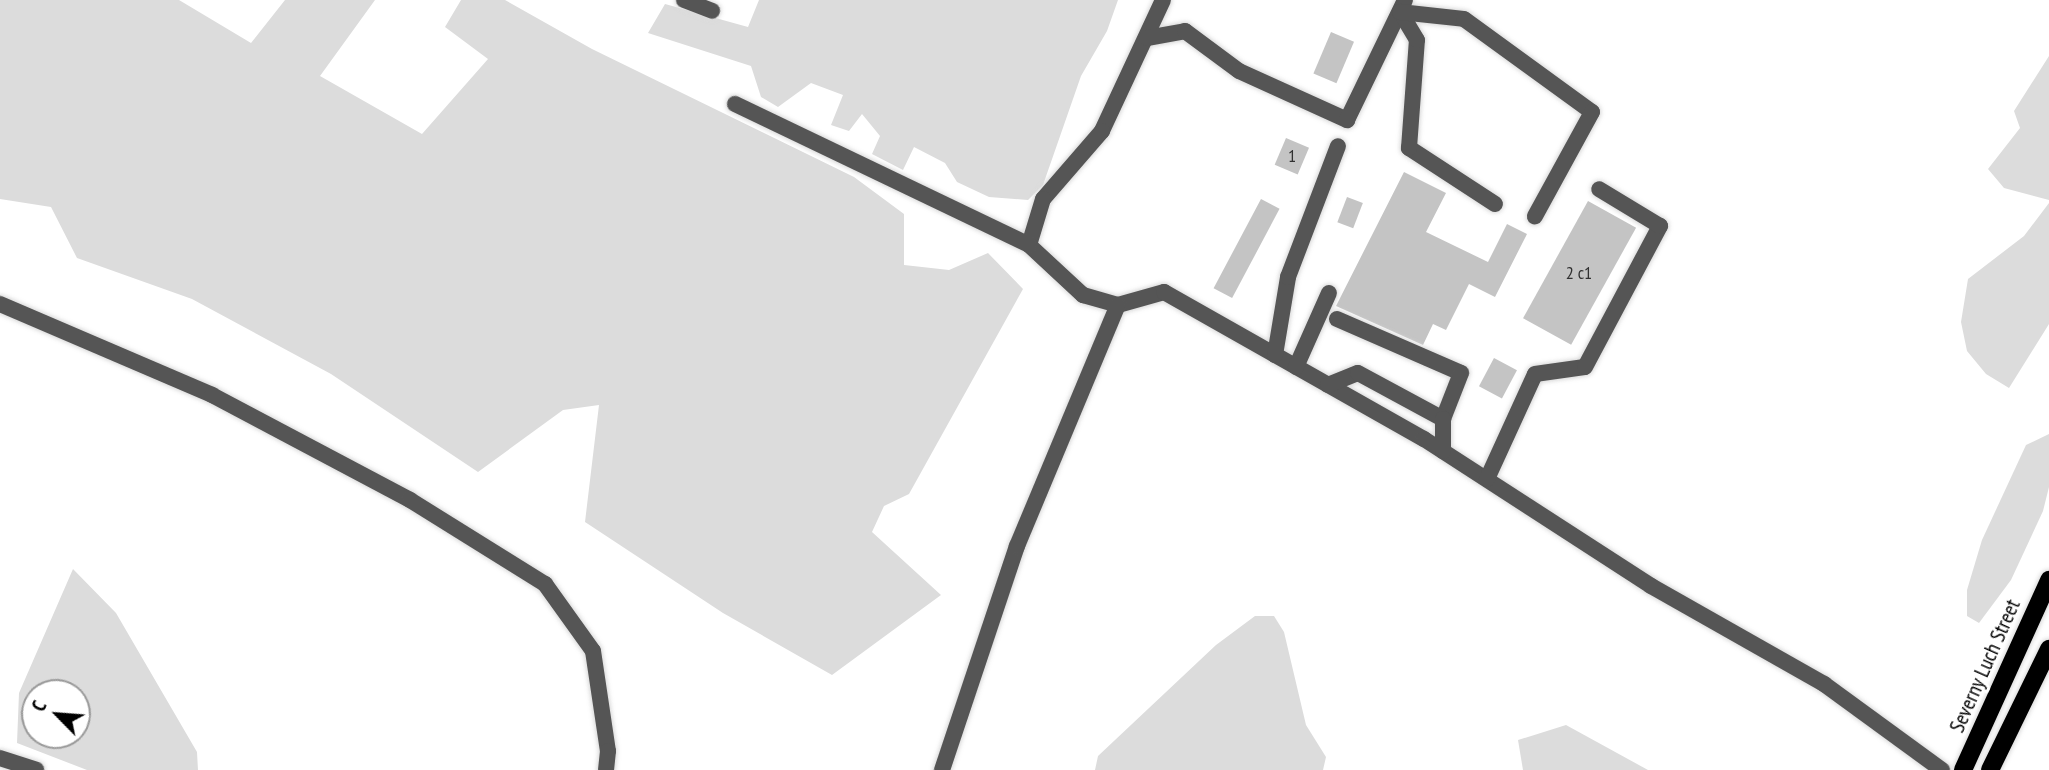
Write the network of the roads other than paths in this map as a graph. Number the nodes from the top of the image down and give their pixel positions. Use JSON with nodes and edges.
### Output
{"nodes":[{"id":1,"x":684,"y":0,"type":"edge"},
{"id":2,"x":1163,"y":0,"type":"edge"},
{"id":3,"x":1402,"y":6,"type":"edge"},
{"id":4,"x":712,"y":11,"type":"dead end"},
{"id":5,"x":1147,"y":38,"type":"junction"},
{"id":6,"x":735,"y":104,"type":"dead end"},
{"id":7,"x":1338,"y":146,"type":"dead end"},
{"id":8,"x":1599,"y":189,"type":"dead end"},
{"id":9,"x":1495,"y":204,"type":"dead end"},
{"id":10,"x":1535,"y":216,"type":"dead end"},
{"id":11,"x":1029,"y":245,"type":"junction"},
{"id":12,"x":1329,"y":293,"type":"dead end"},
{"id":13,"x":0,"y":304,"type":"edge"},
{"id":14,"x":1118,"y":305,"type":"junction"},
{"id":15,"x":1337,"y":319,"type":"dead end"},
{"id":16,"x":1275,"y":355,"type":"junction"},
{"id":17,"x":1296,"y":367,"type":"junction"},
{"id":18,"x":1328,"y":385,"type":"junction"},
{"id":19,"x":1443,"y":419,"type":"junction"},
{"id":20,"x":1443,"y":451,"type":"junction"},
{"id":21,"x":1487,"y":479,"type":"junction"},
{"id":22,"x":2049,"y":580,"type":"edge"},
{"id":23,"x":2049,"y":649,"type":"edge"},
{"id":24,"x":0,"y":758,"type":"edge"},
{"id":25,"x":36,"y":770,"type":"edge"},
{"id":26,"x":606,"y":770,"type":"edge"},
{"id":27,"x":942,"y":770,"type":"edge"},
{"id":28,"x":1942,"y":770,"type":"edge"},
{"id":29,"x":1963,"y":770,"type":"edge"},
{"id":30,"x":1990,"y":770,"type":"edge"}],
"edges":[{"from":1,"to":4,"type":"street"},
{"from":2,"to":5,"type":"street"},
{"from":3,"to":5,"type":"street"},
{"from":3,"to":9,"type":"street"},
{"from":3,"to":10,"type":"street"},
{"from":5,"to":11,"type":"street"},
{"from":6,"to":11,"type":"street"},
{"from":7,"to":16,"type":"street"},
{"from":8,"to":21,"type":"street"},
{"from":11,"to":14,"type":"street"},
{"from":12,"to":17,"type":"street"},
{"from":13,"to":26,"type":"street"},
{"from":14,"to":16,"type":"street"},
{"from":14,"to":27,"type":"street"},
{"from":15,"to":19,"type":"street"},
{"from":16,"to":17,"type":"street"},
{"from":17,"to":18,"type":"street"},
{"from":18,"to":19,"type":"street"},
{"from":18,"to":20,"type":"street"},
{"from":19,"to":20,"type":"street"},
{"from":20,"to":21,"type":"street"},
{"from":21,"to":28,"type":"street"},
{"from":22,"to":29,"type":"main road","name":"Severny Luch Street"},
{"from":23,"to":30,"type":"main road"},
{"from":24,"to":25,"type":"street"}]}
